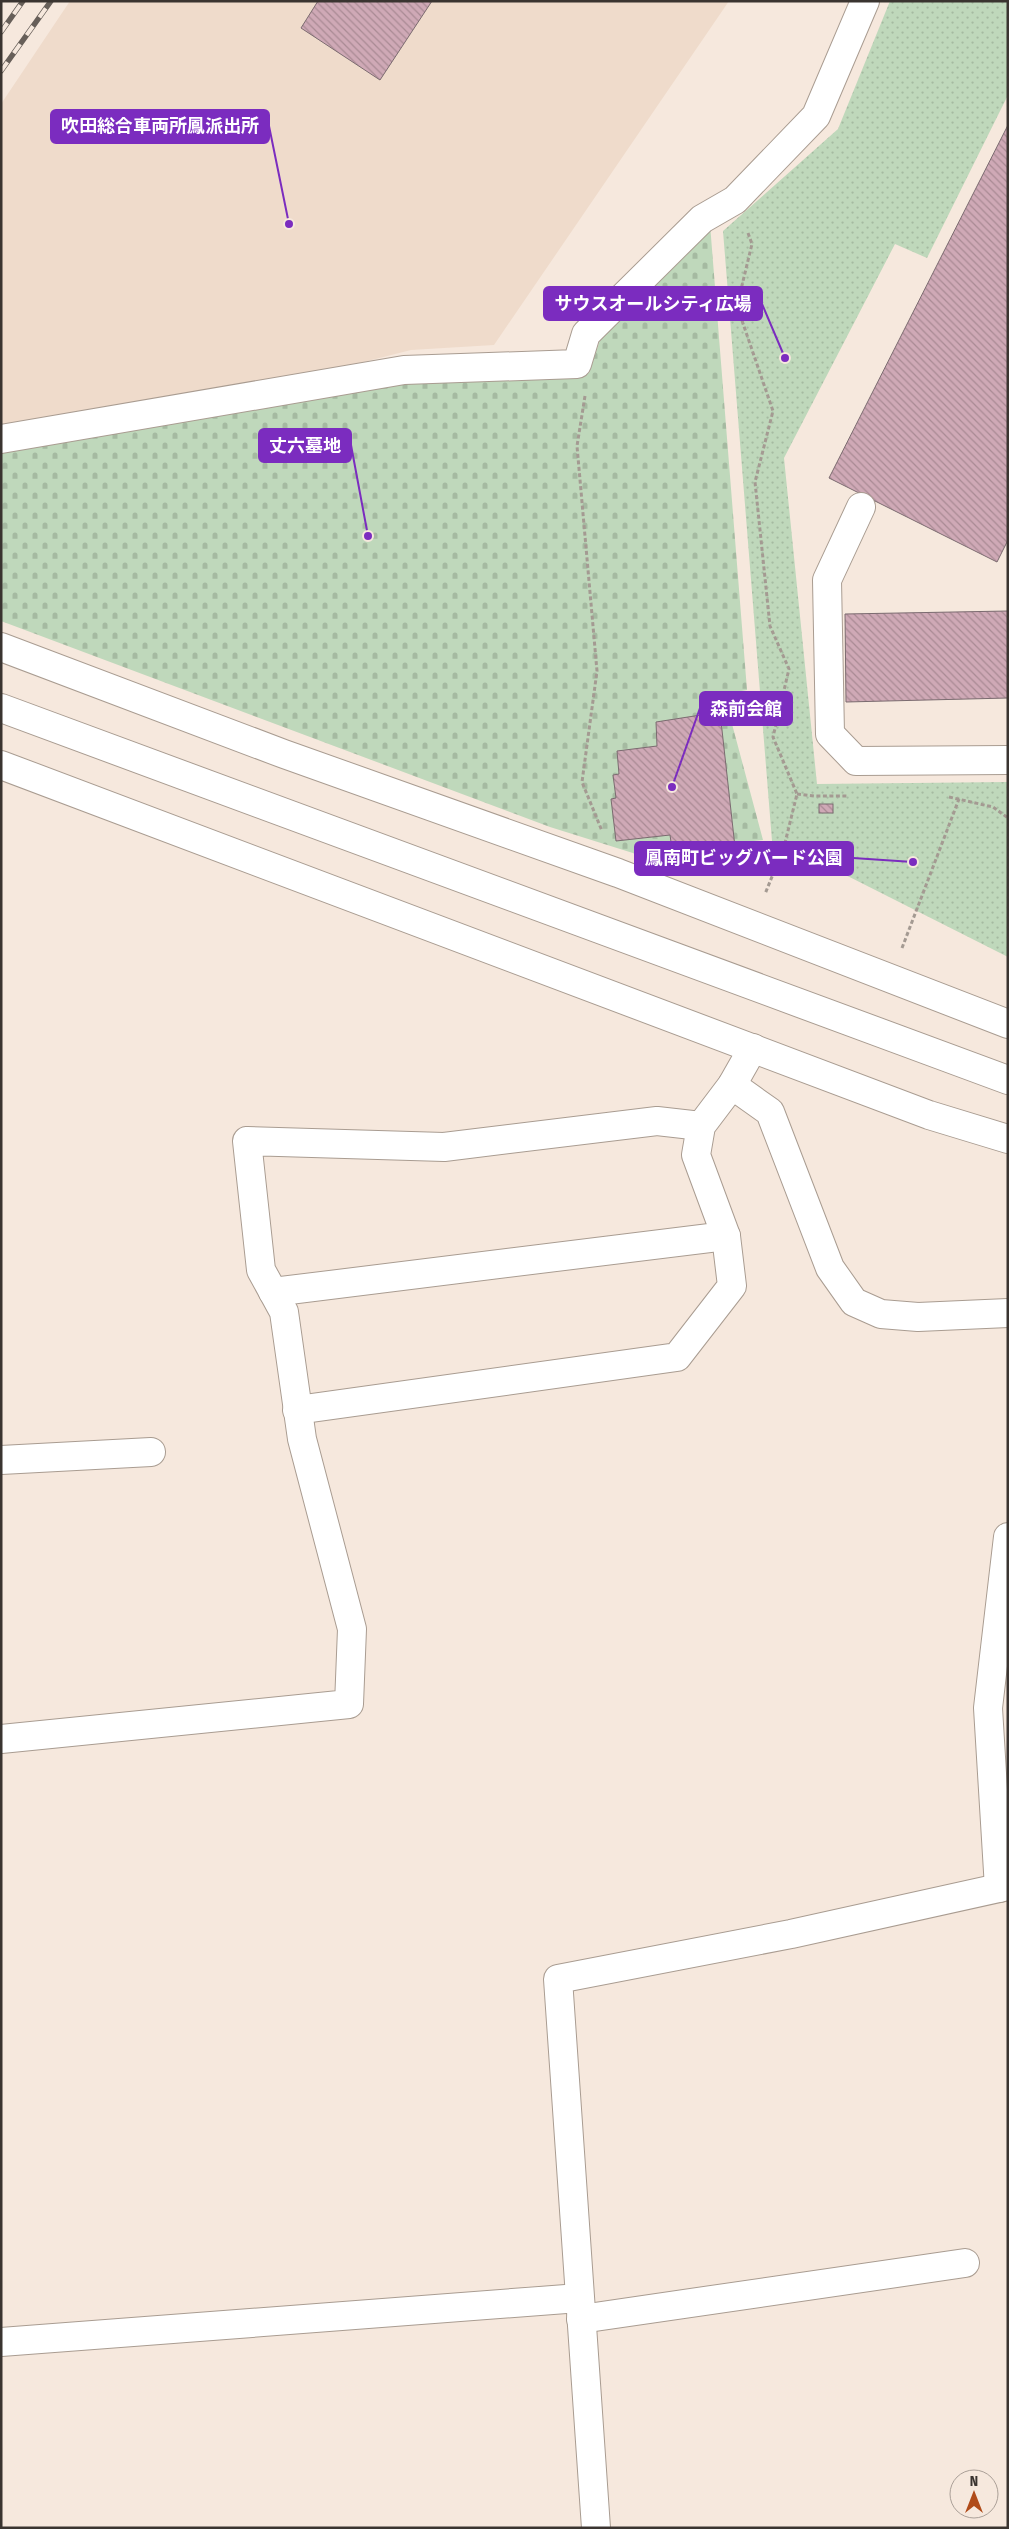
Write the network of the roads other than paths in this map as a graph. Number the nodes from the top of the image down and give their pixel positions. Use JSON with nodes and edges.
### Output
{"nodes":[{"id":1,"x":865,"y":1,"type":"edge"},
{"id":2,"x":1,"y":439,"type":"edge"},
{"id":3,"x":861,"y":507,"type":"dead end"},
{"id":4,"x":1,"y":647,"type":"edge"},
{"id":5,"x":1,"y":708,"type":"edge"},
{"id":6,"x":1008,"y":760,"type":"edge"},
{"id":7,"x":1,"y":765,"type":"edge"},
{"id":8,"x":1008,"y":1024,"type":"edge"},
{"id":9,"x":753,"y":1048,"type":"junction"},
{"id":10,"x":1006,"y":1080,"type":"edge"},
{"id":11,"x":732,"y":1085,"type":"junction"},
{"id":12,"x":701,"y":1126,"type":"junction"},
{"id":13,"x":1008,"y":1139,"type":"edge"},
{"id":14,"x":726,"y":1236,"type":"junction"},
{"id":15,"x":273,"y":1292,"type":"junction"},
{"id":16,"x":1008,"y":1313,"type":"edge"},
{"id":17,"x":297,"y":1410,"type":"junction"},
{"id":18,"x":151,"y":1452,"type":"dead end"},
{"id":19,"x":1,"y":1460,"type":"edge"},
{"id":20,"x":1008,"y":1537,"type":"edge"},
{"id":21,"x":1,"y":1739,"type":"edge"},
{"id":22,"x":1003,"y":1887,"type":"edge"},
{"id":23,"x":965,"y":2263,"type":"dead end"},
{"id":24,"x":580,"y":2308,"type":"junction"},
{"id":25,"x":1,"y":2342,"type":"edge"},
{"id":26,"x":596,"y":2528,"type":"edge"}],
"edges":[{"from":1,"to":2,"type":"street"},
{"from":3,"to":6,"type":"street"},
{"from":4,"to":8,"type":"street"},
{"from":5,"to":10,"type":"street"},
{"from":7,"to":9,"type":"street"},
{"from":9,"to":11,"type":"street"},
{"from":9,"to":13,"type":"street"},
{"from":11,"to":12,"type":"street"},
{"from":11,"to":16,"type":"street"},
{"from":12,"to":14,"type":"street"},
{"from":12,"to":15,"type":"street"},
{"from":14,"to":15,"type":"street"},
{"from":14,"to":17,"type":"street"},
{"from":15,"to":17,"type":"street"},
{"from":17,"to":21,"type":"street"},
{"from":18,"to":19,"type":"street"},
{"from":20,"to":22,"type":"street"},
{"from":22,"to":24,"type":"street"},
{"from":23,"to":24,"type":"street"},
{"from":24,"to":25,"type":"street"},
{"from":24,"to":26,"type":"street"}]}
